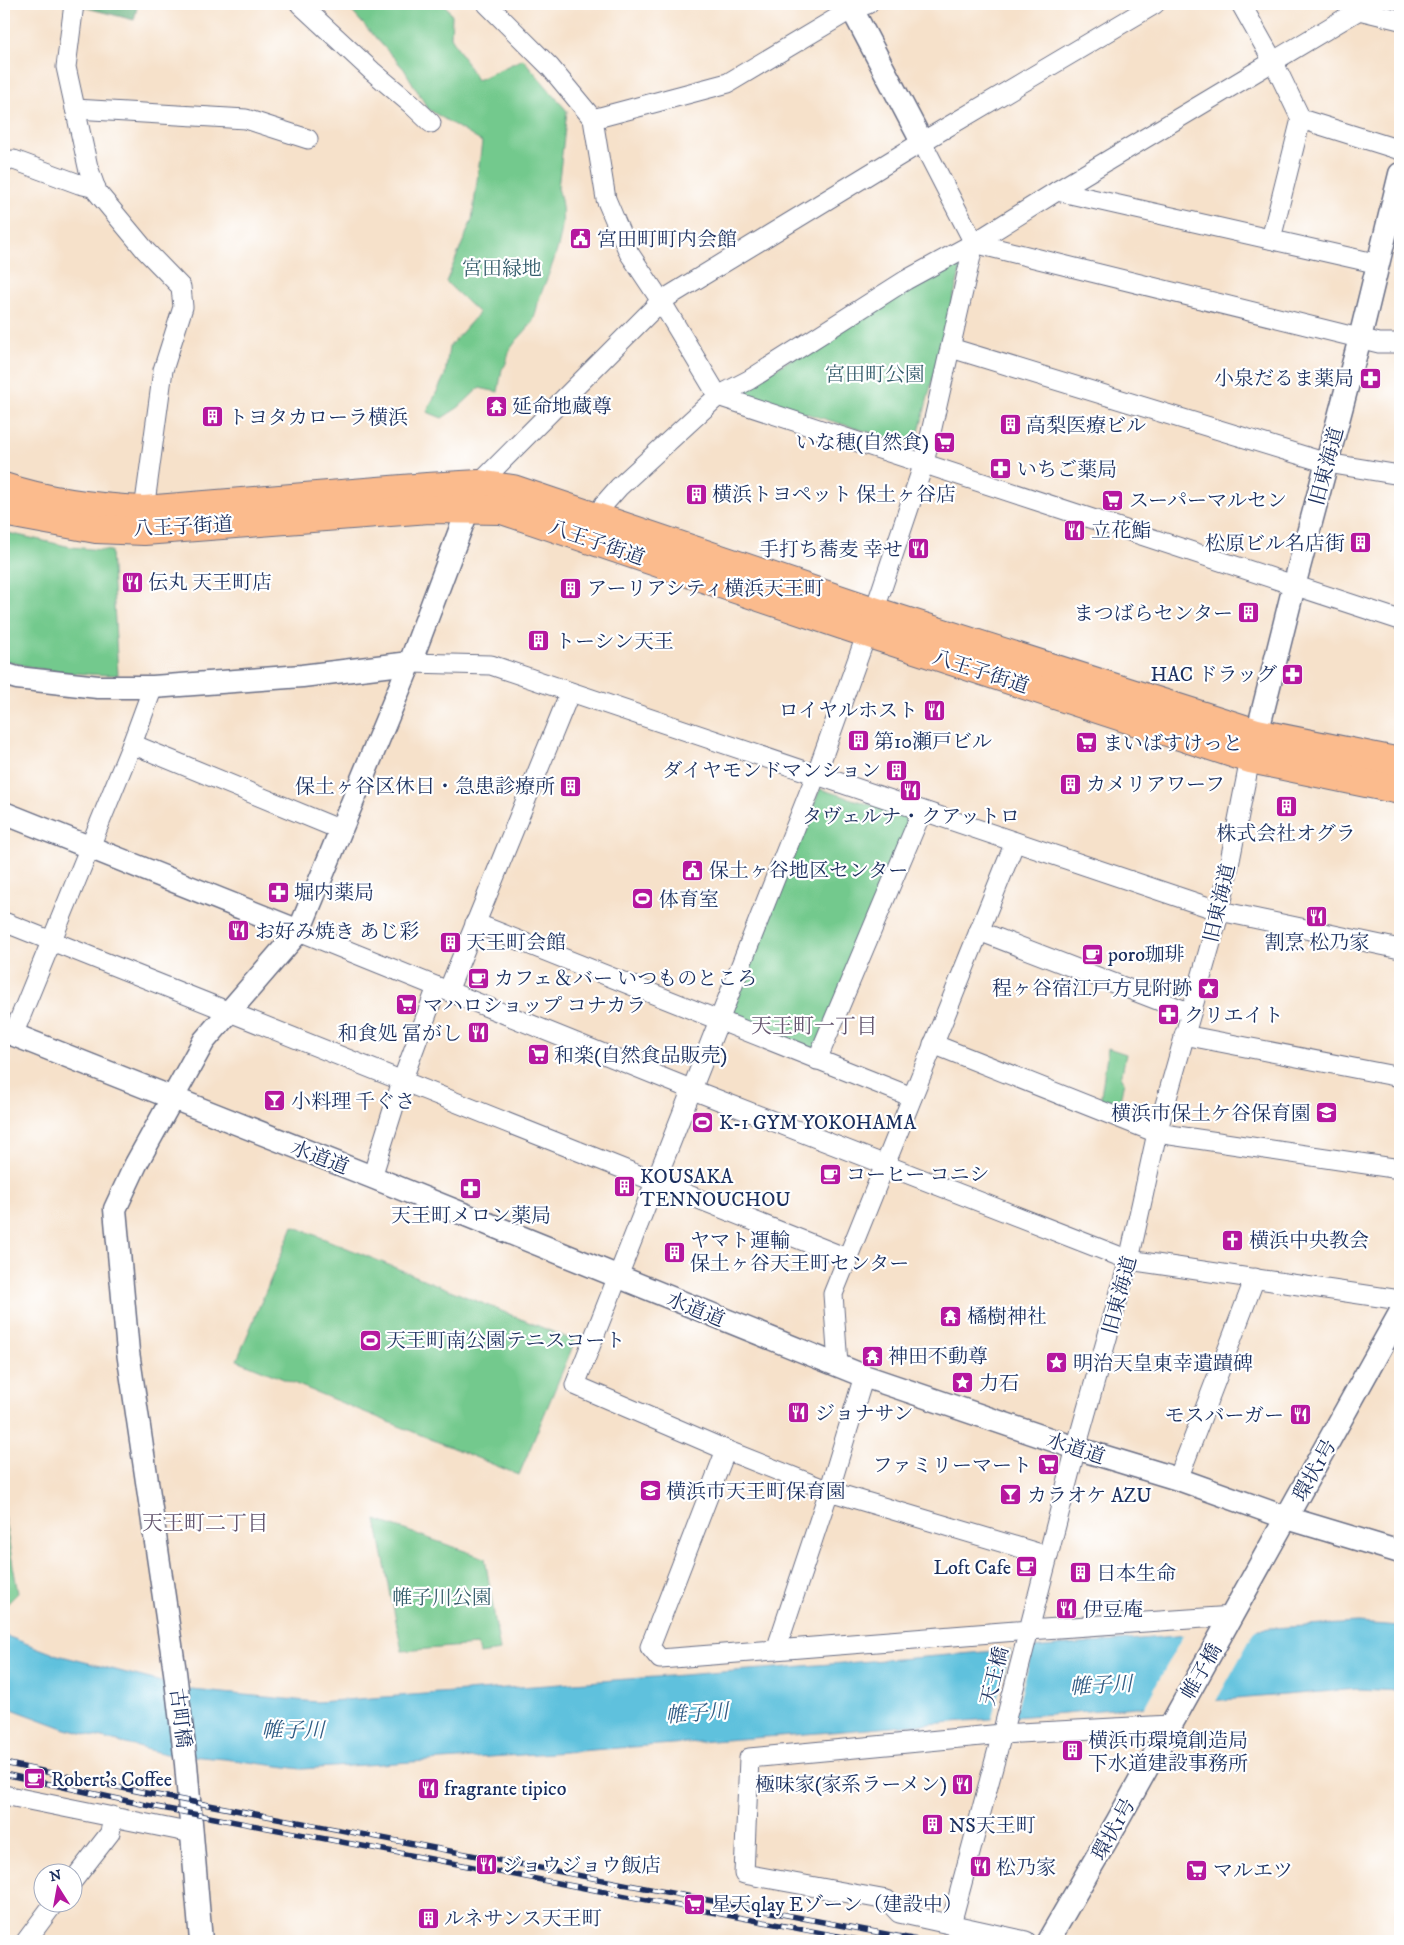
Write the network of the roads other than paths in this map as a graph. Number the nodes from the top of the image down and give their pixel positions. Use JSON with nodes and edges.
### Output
{"nodes":[{"id":1,"x":74,"y":4,"type":"edge"},
{"id":2,"x":300,"y":4,"type":"edge"},
{"id":3,"x":487,"y":4,"type":"edge"},
{"id":4,"x":1155,"y":4,"type":"edge"},
{"id":5,"x":1241,"y":4,"type":"edge"},
{"id":6,"x":856,"y":6,"type":"edge"},
{"id":7,"x":1400,"y":20,"type":"edge"},
{"id":8,"x":1273,"y":61,"type":"junction"},
{"id":9,"x":75,"y":109,"type":"junction"},
{"id":10,"x":593,"y":119,"type":"junction"},
{"id":11,"x":1301,"y":120,"type":"junction"},
{"id":12,"x":431,"y":123,"type":"dead end"},
{"id":13,"x":308,"y":139,"type":"dead end"},
{"id":14,"x":922,"y":142,"type":"junction"},
{"id":15,"x":1400,"y":150,"type":"edge"},
{"id":16,"x":4,"y":161,"type":"edge"},
{"id":17,"x":1400,"y":174,"type":"edge"},
{"id":18,"x":96,"y":188,"type":"junction"},
{"id":19,"x":1057,"y":191,"type":"junction"},
{"id":20,"x":1271,"y":239,"type":"junction"},
{"id":21,"x":974,"y":244,"type":"junction"},
{"id":22,"x":1378,"y":264,"type":"junction"},
{"id":23,"x":661,"y":301,"type":"junction"},
{"id":24,"x":1360,"y":338,"type":"junction"},
{"id":25,"x":1400,"y":343,"type":"edge"},
{"id":26,"x":951,"y":348,"type":"junction"},
{"id":27,"x":718,"y":396,"type":"junction"},
{"id":28,"x":1327,"y":462,"type":"junction"},
{"id":29,"x":924,"y":463,"type":"junction"},
{"id":30,"x":1400,"y":475,"type":"edge"},
{"id":31,"x":479,"y":484,"type":"junction"},
{"id":32,"x":4,"y":487,"type":"edge"},
{"id":33,"x":4,"y":510,"type":"edge"},
{"id":34,"x":144,"y":510,"type":"junction"},
{"id":35,"x":467,"y":510,"type":"junction"},
{"id":36,"x":598,"y":517,"type":"junction"},
{"id":37,"x":1294,"y":586,"type":"junction"},
{"id":38,"x":1400,"y":620,"type":"edge"},
{"id":39,"x":871,"y":622,"type":"junction"},
{"id":40,"x":410,"y":663,"type":"junction"},
{"id":41,"x":4,"y":674,"type":"edge"},
{"id":42,"x":153,"y":688,"type":"junction"},
{"id":43,"x":570,"y":692,"type":"junction"},
{"id":44,"x":1256,"y":733,"type":"junction"},
{"id":45,"x":132,"y":744,"type":"junction"},
{"id":46,"x":1250,"y":759,"type":"junction"},
{"id":47,"x":1400,"y":762,"type":"edge"},
{"id":48,"x":816,"y":775,"type":"junction"},
{"id":49,"x":1400,"y":790,"type":"edge"},
{"id":50,"x":922,"y":811,"type":"junction"},
{"id":51,"x":4,"y":813,"type":"edge"},
{"id":52,"x":341,"y":830,"type":"junction"},
{"id":53,"x":1015,"y":842,"type":"junction"},
{"id":54,"x":90,"y":847,"type":"junction"},
{"id":55,"x":1220,"y":911,"type":"junction"},
{"id":56,"x":4,"y":922,"type":"edge"},
{"id":57,"x":475,"y":923,"type":"junction"},
{"id":58,"x":299,"y":931,"type":"junction"},
{"id":59,"x":979,"y":931,"type":"junction"},
{"id":60,"x":51,"y":941,"type":"junction"},
{"id":61,"x":1400,"y":949,"type":"edge"},
{"id":62,"x":442,"y":989,"type":"junction"},
{"id":63,"x":228,"y":1013,"type":"junction"},
{"id":64,"x":1191,"y":1013,"type":"junction"},
{"id":65,"x":720,"y":1021,"type":"junction"},
{"id":66,"x":8,"y":1033,"type":"edge"},
{"id":67,"x":1184,"y":1035,"type":"junction"},
{"id":68,"x":933,"y":1044,"type":"junction"},
{"id":69,"x":817,"y":1060,"type":"junction"},
{"id":70,"x":1400,"y":1077,"type":"edge"},
{"id":71,"x":402,"y":1082,"type":"junction"},
{"id":72,"x":692,"y":1090,"type":"junction"},
{"id":73,"x":912,"y":1097,"type":"junction"},
{"id":74,"x":172,"y":1099,"type":"junction"},
{"id":75,"x":1157,"y":1133,"type":"junction"},
{"id":76,"x":885,"y":1164,"type":"junction"},
{"id":77,"x":1400,"y":1169,"type":"edge"},
{"id":78,"x":372,"y":1177,"type":"junction"},
{"id":79,"x":656,"y":1182,"type":"junction"},
{"id":80,"x":849,"y":1259,"type":"junction"},
{"id":81,"x":1129,"y":1260,"type":"junction"},
{"id":82,"x":618,"y":1278,"type":"junction"},
{"id":83,"x":1255,"y":1278,"type":"junction"},
{"id":84,"x":1400,"y":1300,"type":"edge"},
{"id":85,"x":1400,"y":1313,"type":"edge"},
{"id":86,"x":838,"y":1365,"type":"junction"},
{"id":87,"x":864,"y":1376,"type":"junction"},
{"id":88,"x":1076,"y":1448,"type":"junction"},
{"id":89,"x":726,"y":1450,"type":"junction"},
{"id":90,"x":1178,"y":1479,"type":"junction"},
{"id":91,"x":830,"y":1491,"type":"junction"},
{"id":92,"x":1287,"y":1518,"type":"junction"},
{"id":93,"x":1400,"y":1552,"type":"edge"},
{"id":94,"x":1048,"y":1556,"type":"junction"},
{"id":95,"x":1230,"y":1621,"type":"junction"},
{"id":96,"x":1029,"y":1630,"type":"junction"},
{"id":97,"x":776,"y":1650,"type":"junction"},
{"id":98,"x":1173,"y":1720,"type":"junction"},
{"id":99,"x":1002,"y":1734,"type":"junction"},
{"id":100,"x":4,"y":1795,"type":"edge"},
{"id":101,"x":113,"y":1816,"type":"junction"},
{"id":102,"x":192,"y":1833,"type":"junction"},
{"id":103,"x":82,"y":1869,"type":"edge"},
{"id":104,"x":48,"y":1912,"type":"edge"},
{"id":105,"x":951,"y":1924,"type":"junction"},
{"id":106,"x":26,"y":1941,"type":"edge"},
{"id":107,"x":201,"y":1941,"type":"edge"},
{"id":108,"x":1026,"y":1941,"type":"edge"},
{"id":109,"x":1048,"y":1941,"type":"edge"}],
"edges":[{"from":1,"to":9,"type":"street"},
{"from":2,"to":12,"type":"street"},
{"from":3,"to":10,"type":"street"},
{"from":4,"to":14,"type":"street"},
{"from":5,"to":8,"type":"street"},
{"from":6,"to":10,"type":"street"},
{"from":6,"to":14,"type":"street"},
{"from":7,"to":8,"type":"street"},
{"from":8,"to":11,"type":"street"},
{"from":8,"to":19,"type":"street"},
{"from":9,"to":13,"type":"street"},
{"from":9,"to":18,"type":"street"},
{"from":10,"to":23,"type":"street"},
{"from":11,"to":15,"type":"street"},
{"from":11,"to":20,"type":"street"},
{"from":14,"to":21,"type":"street"},
{"from":14,"to":23,"type":"street"},
{"from":16,"to":18,"type":"street"},
{"from":17,"to":22,"type":"street","name":"旧東海道"},
{"from":18,"to":34,"type":"street"},
{"from":19,"to":20,"type":"street"},
{"from":19,"to":21,"type":"street"},
{"from":20,"to":22,"type":"street"},
{"from":21,"to":24,"type":"street"},
{"from":21,"to":26,"type":"street"},
{"from":21,"to":27,"type":"street"},
{"from":22,"to":24,"type":"street","name":"旧東海道"},
{"from":23,"to":27,"type":"street"},
{"from":23,"to":31,"type":"street"},
{"from":24,"to":25,"type":"street"},
{"from":24,"to":28,"type":"street","name":"旧東海道"},
{"from":26,"to":28,"type":"street"},
{"from":26,"to":29,"type":"street"},
{"from":27,"to":29,"type":"street"},
{"from":27,"to":36,"type":"street"},
{"from":28,"to":30,"type":"street"},
{"from":28,"to":37,"type":"street","name":"旧東海道"},
{"from":29,"to":37,"type":"street"},
{"from":29,"to":39,"type":"street"},
{"from":31,"to":34,"type":"highway","name":"八王子街道"},
{"from":31,"to":35,"type":"street","name":"古町橋"},
{"from":31,"to":36,"type":"highway","name":"八王子街道"},
{"from":32,"to":34,"type":"highway","name":"八王子街道"},
{"from":33,"to":35,"type":"highway","name":"八王子街道"},
{"from":35,"to":39,"type":"highway","name":"八王子街道"},
{"from":35,"to":40,"type":"street","name":"古町橋"},
{"from":36,"to":39,"type":"highway","name":"八王子街道"},
{"from":37,"to":38,"type":"street"},
{"from":37,"to":44,"type":"street","name":"旧東海道"},
{"from":39,"to":44,"type":"highway","name":"八王子街道"},
{"from":39,"to":46,"type":"highway","name":"八王子街道"},
{"from":39,"to":48,"type":"street"},
{"from":40,"to":42,"type":"street"},
{"from":40,"to":43,"type":"street"},
{"from":40,"to":52,"type":"street","name":"古町橋"},
{"from":41,"to":42,"type":"street"},
{"from":42,"to":45,"type":"street"},
{"from":43,"to":48,"type":"street"},
{"from":43,"to":57,"type":"street"},
{"from":44,"to":46,"type":"street","name":"旧東海道"},
{"from":44,"to":47,"type":"highway","name":"八王子街道"},
{"from":45,"to":52,"type":"street"},
{"from":45,"to":54,"type":"street"},
{"from":46,"to":49,"type":"highway","name":"八王子街道"},
{"from":46,"to":55,"type":"street","name":"旧東海道"},
{"from":48,"to":50,"type":"street"},
{"from":48,"to":65,"type":"street"},
{"from":50,"to":53,"type":"street"},
{"from":50,"to":69,"type":"street"},
{"from":51,"to":54,"type":"street"},
{"from":52,"to":58,"type":"street","name":"古町橋"},
{"from":53,"to":55,"type":"street"},
{"from":53,"to":59,"type":"street"},
{"from":54,"to":58,"type":"street"},
{"from":54,"to":60,"type":"street"},
{"from":55,"to":61,"type":"street"},
{"from":55,"to":64,"type":"street","name":"旧東海道"},
{"from":56,"to":60,"type":"street"},
{"from":57,"to":62,"type":"street"},
{"from":57,"to":65,"type":"street"},
{"from":58,"to":62,"type":"street"},
{"from":58,"to":63,"type":"street","name":"古町橋"},
{"from":59,"to":64,"type":"street"},
{"from":59,"to":68,"type":"street"},
{"from":60,"to":63,"type":"street"},
{"from":60,"to":66,"type":"street"},
{"from":62,"to":71,"type":"street"},
{"from":62,"to":72,"type":"street"},
{"from":63,"to":71,"type":"street"},
{"from":63,"to":74,"type":"street","name":"古町橋"},
{"from":64,"to":67,"type":"street","name":"旧東海道"},
{"from":65,"to":69,"type":"street"},
{"from":65,"to":72,"type":"street"},
{"from":66,"to":74,"type":"street","name":"水道道"},
{"from":67,"to":70,"type":"street"},
{"from":67,"to":75,"type":"street","name":"旧東海道"},
{"from":68,"to":73,"type":"street"},
{"from":68,"to":75,"type":"street"},
{"from":69,"to":73,"type":"street"},
{"from":71,"to":78,"type":"street"},
{"from":71,"to":79,"type":"street"},
{"from":72,"to":76,"type":"street"},
{"from":72,"to":79,"type":"street"},
{"from":73,"to":76,"type":"street"},
{"from":74,"to":78,"type":"street","name":"水道道"},
{"from":74,"to":102,"type":"street","name":"古町橋"},
{"from":75,"to":77,"type":"street"},
{"from":75,"to":81,"type":"street","name":"旧東海道"},
{"from":76,"to":80,"type":"street"},
{"from":76,"to":81,"type":"street"},
{"from":78,"to":82,"type":"street","name":"水道道"},
{"from":79,"to":80,"type":"street"},
{"from":79,"to":82,"type":"street"},
{"from":80,"to":86,"type":"street"},
{"from":81,"to":83,"type":"street"},
{"from":81,"to":88,"type":"street","name":"旧東海道"},
{"from":82,"to":86,"type":"street","name":"水道道"},
{"from":82,"to":89,"type":"street"},
{"from":83,"to":84,"type":"street"},
{"from":83,"to":90,"type":"street"},
{"from":85,"to":92,"type":"street","name":"環状1号"},
{"from":86,"to":87,"type":"street","name":"水道道"},
{"from":87,"to":88,"type":"street","name":"水道道"},
{"from":87,"to":91,"type":"street"},
{"from":88,"to":90,"type":"street","name":"水道道"},
{"from":88,"to":94,"type":"street","name":"旧東海道"},
{"from":89,"to":91,"type":"street"},
{"from":89,"to":97,"type":"street"},
{"from":90,"to":92,"type":"street","name":"水道道"},
{"from":91,"to":94,"type":"street"},
{"from":91,"to":97,"type":"street"},
{"from":92,"to":93,"type":"street","name":"水道道"},
{"from":92,"to":95,"type":"street","name":"環状1号"},
{"from":94,"to":96,"type":"street","name":"旧東海道"},
{"from":95,"to":96,"type":"street"},
{"from":95,"to":98,"type":"street","name":"帷子橋"},
{"from":96,"to":97,"type":"street"},
{"from":96,"to":99,"type":"street","name":"天王橋"},
{"from":98,"to":99,"type":"street"},
{"from":98,"to":109,"type":"street","name":"環状1号"},
{"from":99,"to":105,"type":"street"},
{"from":99,"to":105,"type":"street"},
{"from":100,"to":101,"type":"street"},
{"from":101,"to":102,"type":"street"},
{"from":101,"to":103,"type":"street"},
{"from":102,"to":107,"type":"street","name":"古町橋"},
{"from":104,"to":106,"type":"street"},
{"from":105,"to":108,"type":"street"}]}
